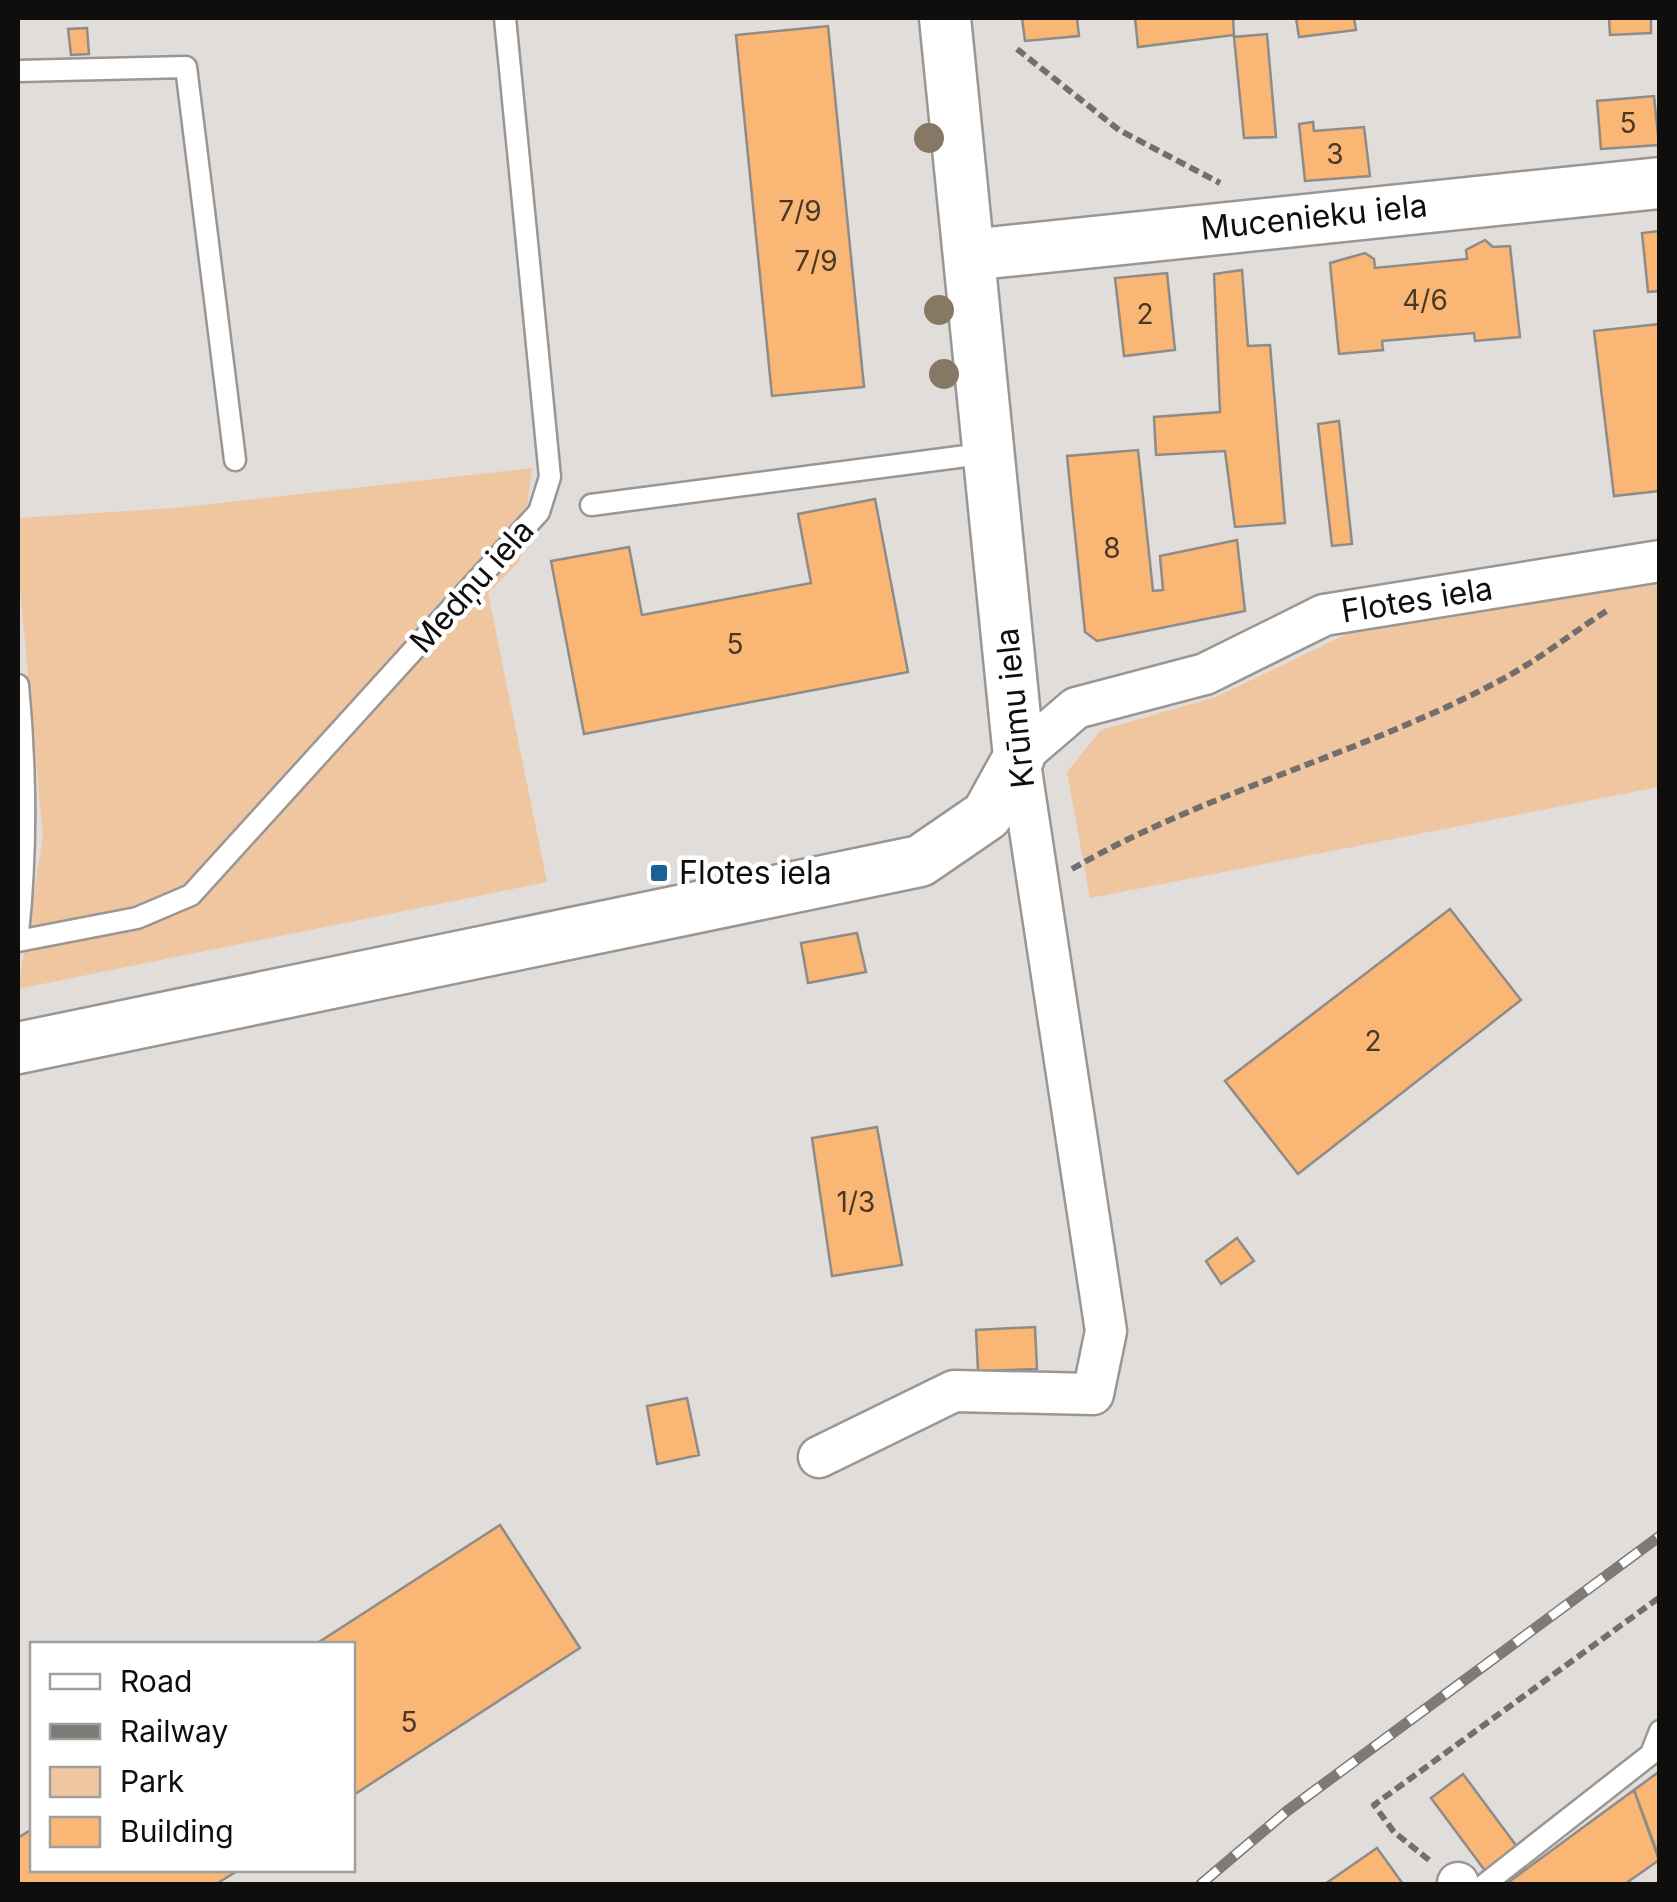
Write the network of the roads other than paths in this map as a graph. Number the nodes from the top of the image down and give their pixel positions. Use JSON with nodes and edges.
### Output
{"nodes":[{"id":1,"x":504,"y":18,"type":"edge"},
{"id":2,"x":945,"y":18,"type":"edge"},
{"id":3,"x":18,"y":71,"type":"edge"},
{"id":4,"x":1660,"y":183,"type":"edge"},
{"id":5,"x":969,"y":256,"type":"junction"},
{"id":6,"x":989,"y":453,"type":"junction"},
{"id":7,"x":235,"y":460,"type":"dead end"},
{"id":8,"x":591,"y":504,"type":"dead end"},
{"id":9,"x":1660,"y":560,"type":"edge"},
{"id":10,"x":18,"y":685,"type":"edge"},
{"id":11,"x":1019,"y":757,"type":"junction"},
{"id":12,"x":18,"y":933,"type":"edge"},
{"id":13,"x":18,"y":941,"type":"edge"},
{"id":14,"x":18,"y":1048,"type":"edge"},
{"id":15,"x":819,"y":1457,"type":"dead end"},
{"id":16,"x":1660,"y":1732,"type":"edge"},
{"id":17,"x":1467,"y":1884,"type":"edge"}],
"edges":[{"from":1,"to":13,"type":"lane","name":"Medņu iela"},
{"from":2,"to":5,"type":"street","name":"Krūmu iela"},
{"from":3,"to":7,"type":"lane"},
{"from":4,"to":5,"type":"street","name":"Mucenieku iela"},
{"from":5,"to":6,"type":"street","name":"Krūmu iela"},
{"from":6,"to":8,"type":"lane"},
{"from":6,"to":11,"type":"street","name":"Krūmu iela"},
{"from":9,"to":11,"type":"street","name":"Flotes iela"},
{"from":10,"to":12,"type":"lane"},
{"from":11,"to":14,"type":"street","name":"Flotes iela"},
{"from":11,"to":15,"type":"street","name":"Krūmu iela"},
{"from":16,"to":17,"type":"lane"}]}
